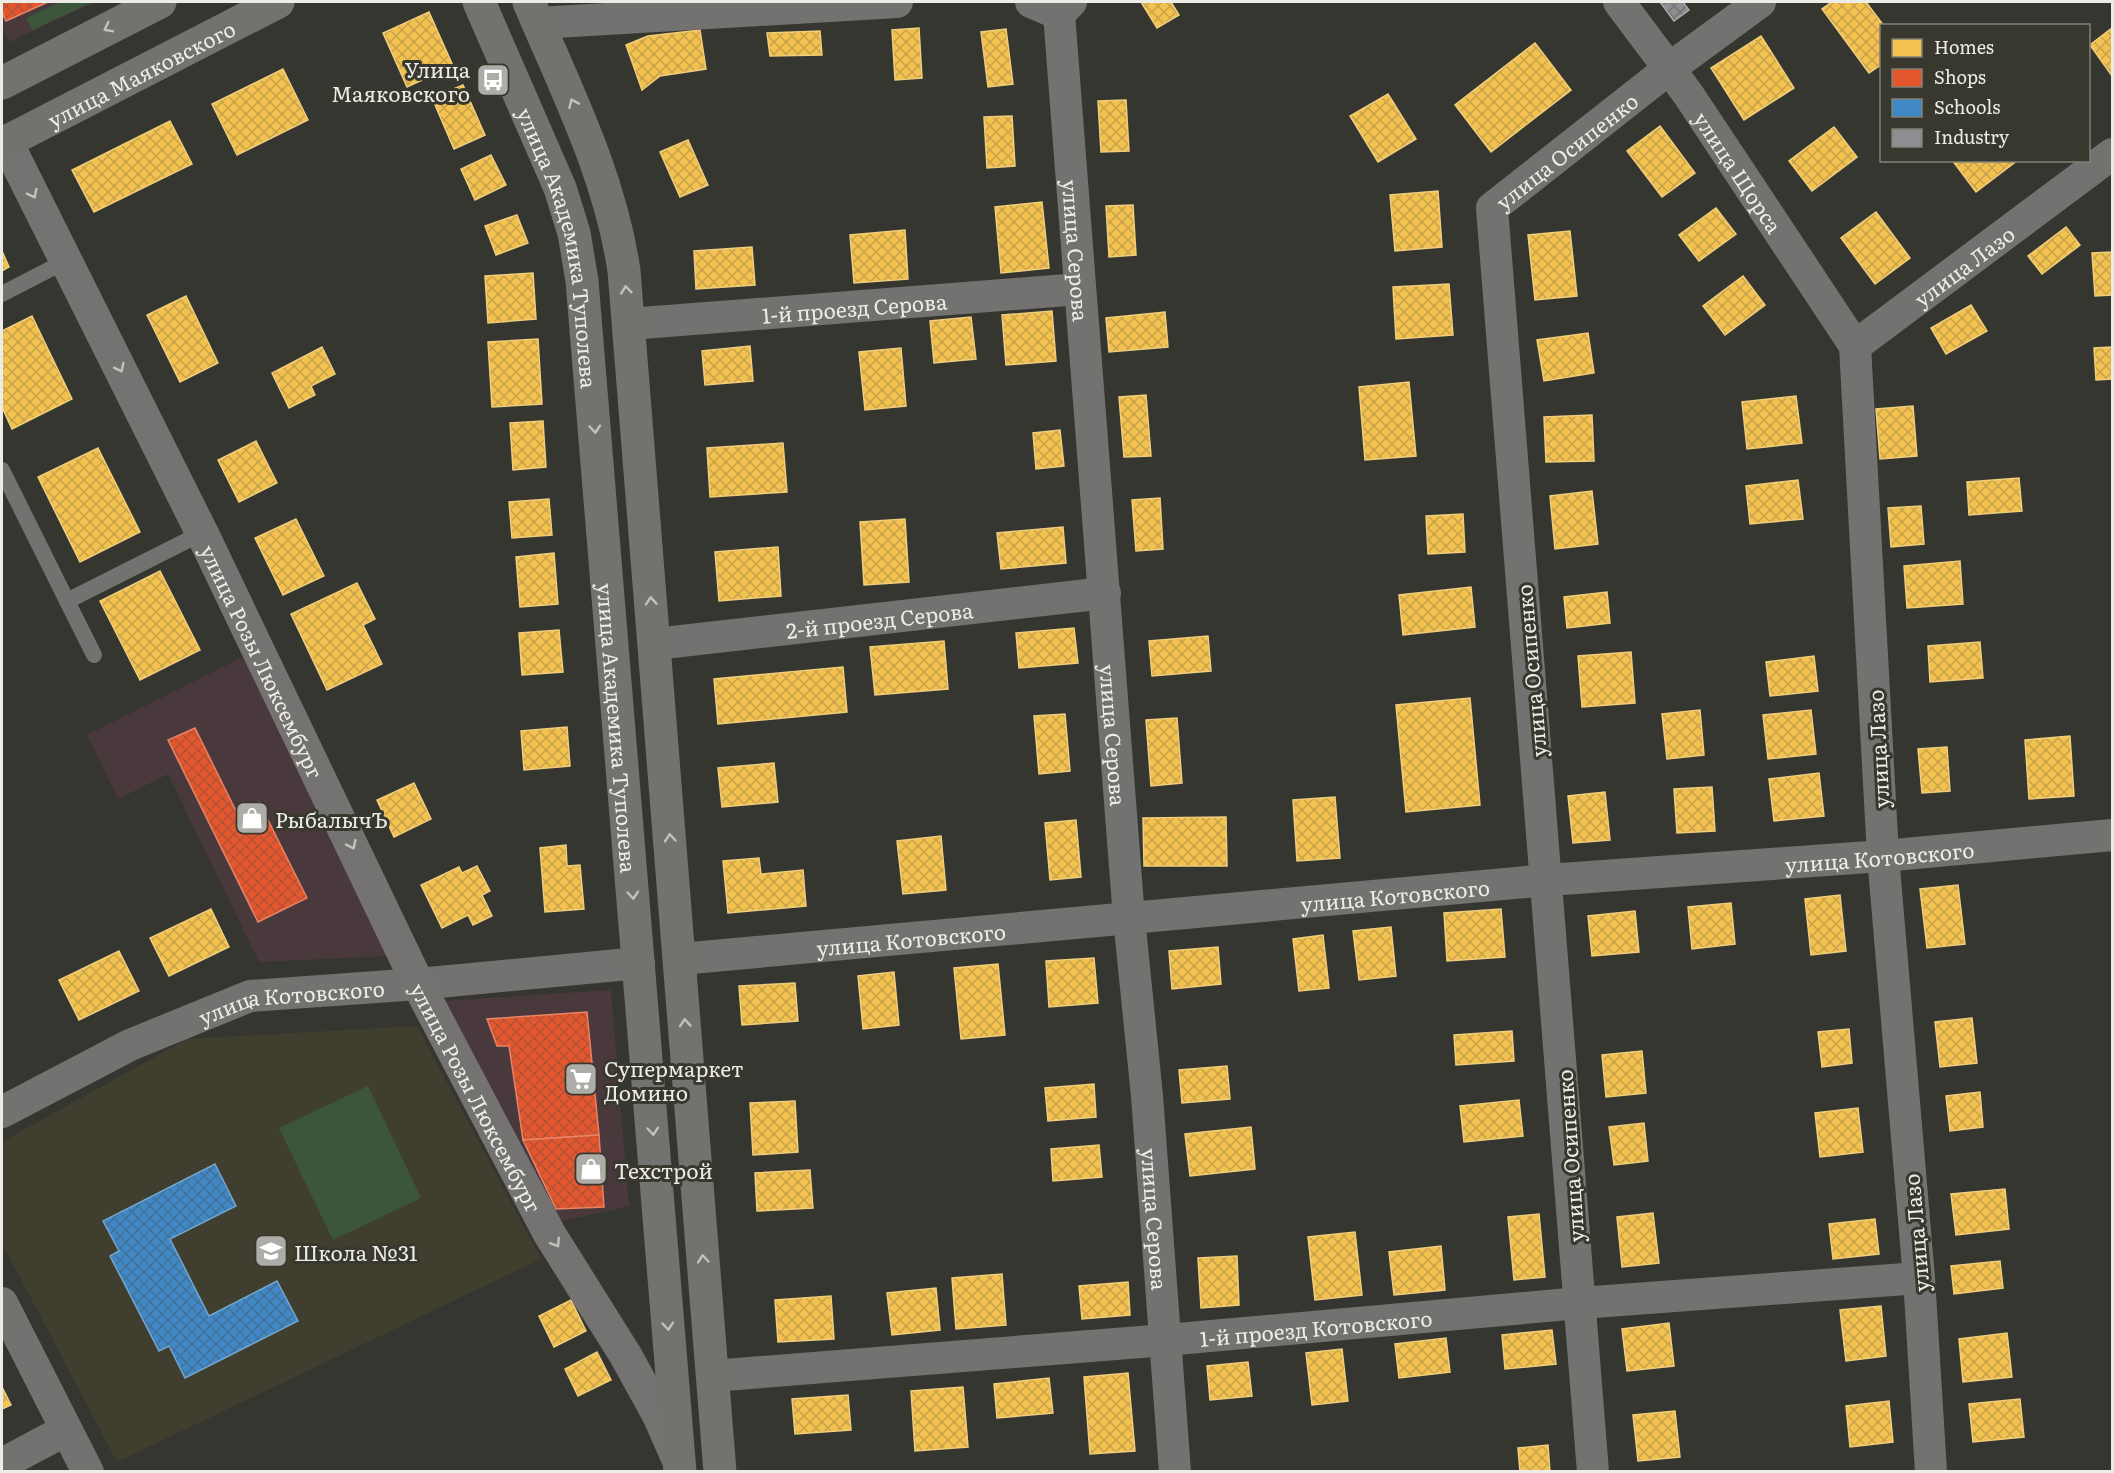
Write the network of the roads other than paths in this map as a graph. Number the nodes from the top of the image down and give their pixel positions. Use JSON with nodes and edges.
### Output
{"nodes":[{"id":1,"x":279,"y":2,"type":"edge"},
{"id":2,"x":479,"y":2,"type":"edge"},
{"id":3,"x":897,"y":2,"type":"edge"},
{"id":4,"x":1031,"y":2,"type":"edge"},
{"id":5,"x":1618,"y":2,"type":"edge"},
{"id":6,"x":1760,"y":2,"type":"edge"},
{"id":7,"x":149,"y":4,"type":"edge"},
{"id":8,"x":1065,"y":8,"type":"edge"},
{"id":9,"x":533,"y":12,"type":"edge"},
{"id":10,"x":1670,"y":68,"type":"junction"},
{"id":11,"x":2,"y":83,"type":"edge"},
{"id":12,"x":4,"y":142,"type":"edge"},
{"id":13,"x":2112,"y":154,"type":"edge"},
{"id":14,"x":66,"y":261,"type":"junction"},
{"id":15,"x":1080,"y":289,"type":"junction"},
{"id":16,"x":2,"y":294,"type":"edge"},
{"id":17,"x":629,"y":324,"type":"junction"},
{"id":18,"x":1855,"y":346,"type":"junction"},
{"id":19,"x":2,"y":470,"type":"edge"},
{"id":20,"x":202,"y":533,"type":"junction"},
{"id":21,"x":1105,"y":593,"type":"junction"},
{"id":22,"x":67,"y":601,"type":"junction"},
{"id":23,"x":654,"y":644,"type":"junction"},
{"id":24,"x":94,"y":655,"type":"dead end"},
{"id":25,"x":2112,"y":835,"type":"edge"},
{"id":26,"x":1883,"y":856,"type":"junction"},
{"id":27,"x":1548,"y":880,"type":"junction"},
{"id":28,"x":1129,"y":918,"type":"junction"},
{"id":29,"x":680,"y":959,"type":"junction"},
{"id":30,"x":639,"y":963,"type":"junction"},
{"id":31,"x":418,"y":984,"type":"junction"},
{"id":32,"x":2,"y":1112,"type":"edge"},
{"id":33,"x":1919,"y":1278,"type":"junction"},
{"id":34,"x":2,"y":1303,"type":"edge"},
{"id":35,"x":1580,"y":1303,"type":"junction"},
{"id":36,"x":1166,"y":1340,"type":"junction"},
{"id":37,"x":712,"y":1376,"type":"junction"},
{"id":38,"x":66,"y":1430,"type":"junction"},
{"id":39,"x":2,"y":1464,"type":"edge"},
{"id":40,"x":680,"y":1467,"type":"edge"},
{"id":41,"x":719,"y":1468,"type":"edge"},
{"id":42,"x":88,"y":1472,"type":"edge"},
{"id":43,"x":1175,"y":1472,"type":"edge"},
{"id":44,"x":1593,"y":1472,"type":"edge"},
{"id":45,"x":1931,"y":1472,"type":"edge"}],
"edges":[{"from":1,"to":12,"type":"main road","name":"улица Маяковского"},
{"from":2,"to":30,"type":"main road","name":"улица Академика Туполева","one_way":true},
{"from":3,"to":9,"type":"street"},
{"from":4,"to":8,"type":"street"},
{"from":5,"to":10,"type":"street","name":"улица Щорса"},
{"from":6,"to":10,"type":"street","name":"улица Осипенко"},
{"from":7,"to":11,"type":"main road","one_way":true},
{"from":8,"to":15,"type":"street","name":"улица Серова"},
{"from":17,"to":9,"type":"main road","name":"улица Академика Туполева","one_way":true},
{"from":10,"to":18,"type":"street","name":"улица Щорса"},
{"from":10,"to":27,"type":"street","name":"улица Осипенко"},
{"from":12,"to":14,"type":"street","name":"улица Розы Люксембург","one_way":true},
{"from":13,"to":18,"type":"street","name":"улица Лазо"},
{"from":14,"to":16,"type":"lane"},
{"from":14,"to":20,"type":"street","name":"улица Розы Люксембург","one_way":true},
{"from":15,"to":17,"type":"street","name":"1-й проезд Серова"},
{"from":15,"to":21,"type":"street","name":"улица Серова"},
{"from":23,"to":17,"type":"main road","name":"улица Академика Туполева","one_way":true},
{"from":18,"to":26,"type":"street","name":"улица Лазо"},
{"from":19,"to":22,"type":"lane"},
{"from":20,"to":22,"type":"lane"},
{"from":20,"to":31,"type":"street","name":"улица Розы Люксембург","one_way":true},
{"from":21,"to":23,"type":"street","name":"2-й проезд Серова"},
{"from":21,"to":28,"type":"street","name":"улица Серова"},
{"from":22,"to":24,"type":"lane"},
{"from":29,"to":23,"type":"main road","name":"улица Академика Туполева","one_way":true},
{"from":25,"to":26,"type":"street","name":"улица Котовского"},
{"from":26,"to":27,"type":"street","name":"улица Котовского"},
{"from":26,"to":33,"type":"street","name":"улица Лазо"},
{"from":27,"to":28,"type":"street","name":"улица Котовского"},
{"from":27,"to":35,"type":"street","name":"улица Осипенко"},
{"from":28,"to":29,"type":"street","name":"улица Котовского"},
{"from":28,"to":36,"type":"street","name":"улица Серова"},
{"from":37,"to":29,"type":"main road","name":"улица Академика Туполева","one_way":true},
{"from":30,"to":31,"type":"street","name":"улица Котовского"},
{"from":30,"to":40,"type":"main road","name":"улица Академика Туполева","one_way":true},
{"from":31,"to":32,"type":"street","name":"улица Котовского"},
{"from":31,"to":40,"type":"street","name":"улица Розы Люксембург","one_way":true},
{"from":33,"to":35,"type":"street","name":"1-й проезд Котовского"},
{"from":33,"to":45,"type":"street","name":"улица Лазо"},
{"from":34,"to":38,"type":"street"},
{"from":35,"to":36,"type":"street","name":"1-й проезд Котовского"},
{"from":35,"to":44,"type":"street","name":"улица Осипенко"},
{"from":36,"to":37,"type":"street","name":"1-й проезд Котовского"},
{"from":36,"to":43,"type":"street","name":"улица Серова"},
{"from":37,"to":41,"type":"main road","name":"улица Академика Туполева"},
{"from":38,"to":39,"type":"street"},
{"from":38,"to":42,"type":"street"},
{"from":40,"to":41,"type":"main road"}]}
